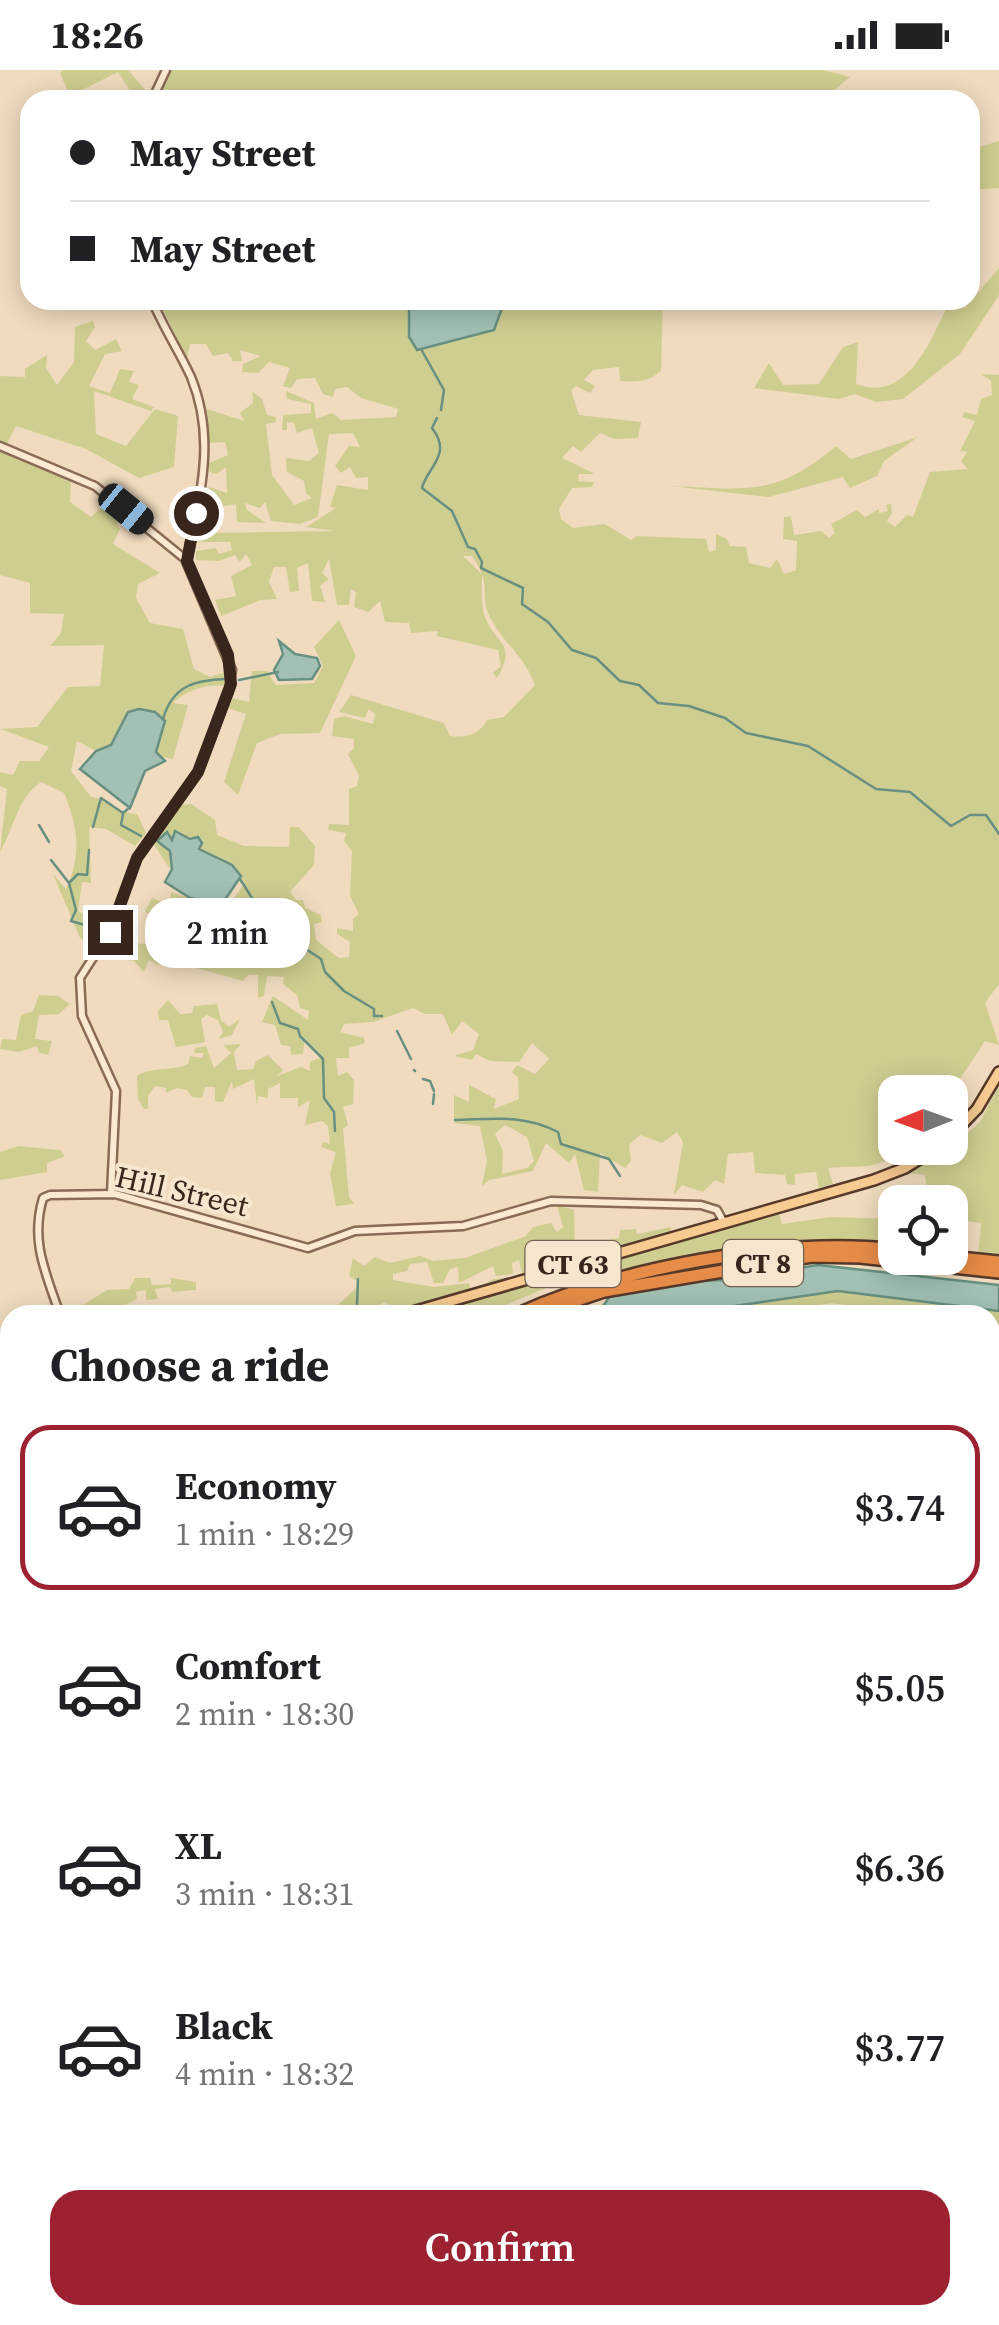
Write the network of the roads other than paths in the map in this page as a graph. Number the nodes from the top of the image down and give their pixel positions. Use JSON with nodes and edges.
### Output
{"nodes":[{"id":1,"x":157,"y":310,"type":"edge"},
{"id":2,"x":0,"y":446,"type":"edge"},
{"id":3,"x":187,"y":561,"type":"junction"},
{"id":4,"x":999,"y":1072,"type":"edge"},
{"id":5,"x":968,"y":1118,"type":"edge"},
{"id":6,"x":906,"y":1165,"type":"edge"},
{"id":7,"x":111,"y":1194,"type":"junction"},
{"id":8,"x":724,"y":1223,"type":"junction"},
{"id":9,"x":878,"y":1249,"type":"edge"},
{"id":10,"x":968,"y":1258,"type":"edge"},
{"id":11,"x":999,"y":1262,"type":"edge"},
{"id":12,"x":999,"y":1272,"type":"edge"},
{"id":13,"x":56,"y":1305,"type":"edge"},
{"id":14,"x":437,"y":1305,"type":"edge"},
{"id":15,"x":549,"y":1305,"type":"edge"},
{"id":16,"x":559,"y":1305,"type":"edge"}],
"edges":[{"from":1,"to":3,"type":"street"},
{"from":2,"to":3,"type":"street"},
{"from":3,"to":7,"type":"street"},
{"from":4,"to":5,"type":"main road"},
{"from":6,"to":8,"type":"main road","number":"CT 63"},
{"from":7,"to":8,"type":"street","name":"Hill Street"},
{"from":7,"to":13,"type":"street","name":"Hill Street"},
{"from":8,"to":14,"type":"main road","number":"CT 63"},
{"from":9,"to":15,"type":"highway","number":"CT 8"},
{"from":10,"to":11,"type":"highway"},
{"from":12,"to":16,"type":"highway","number":"CT 8"}]}
